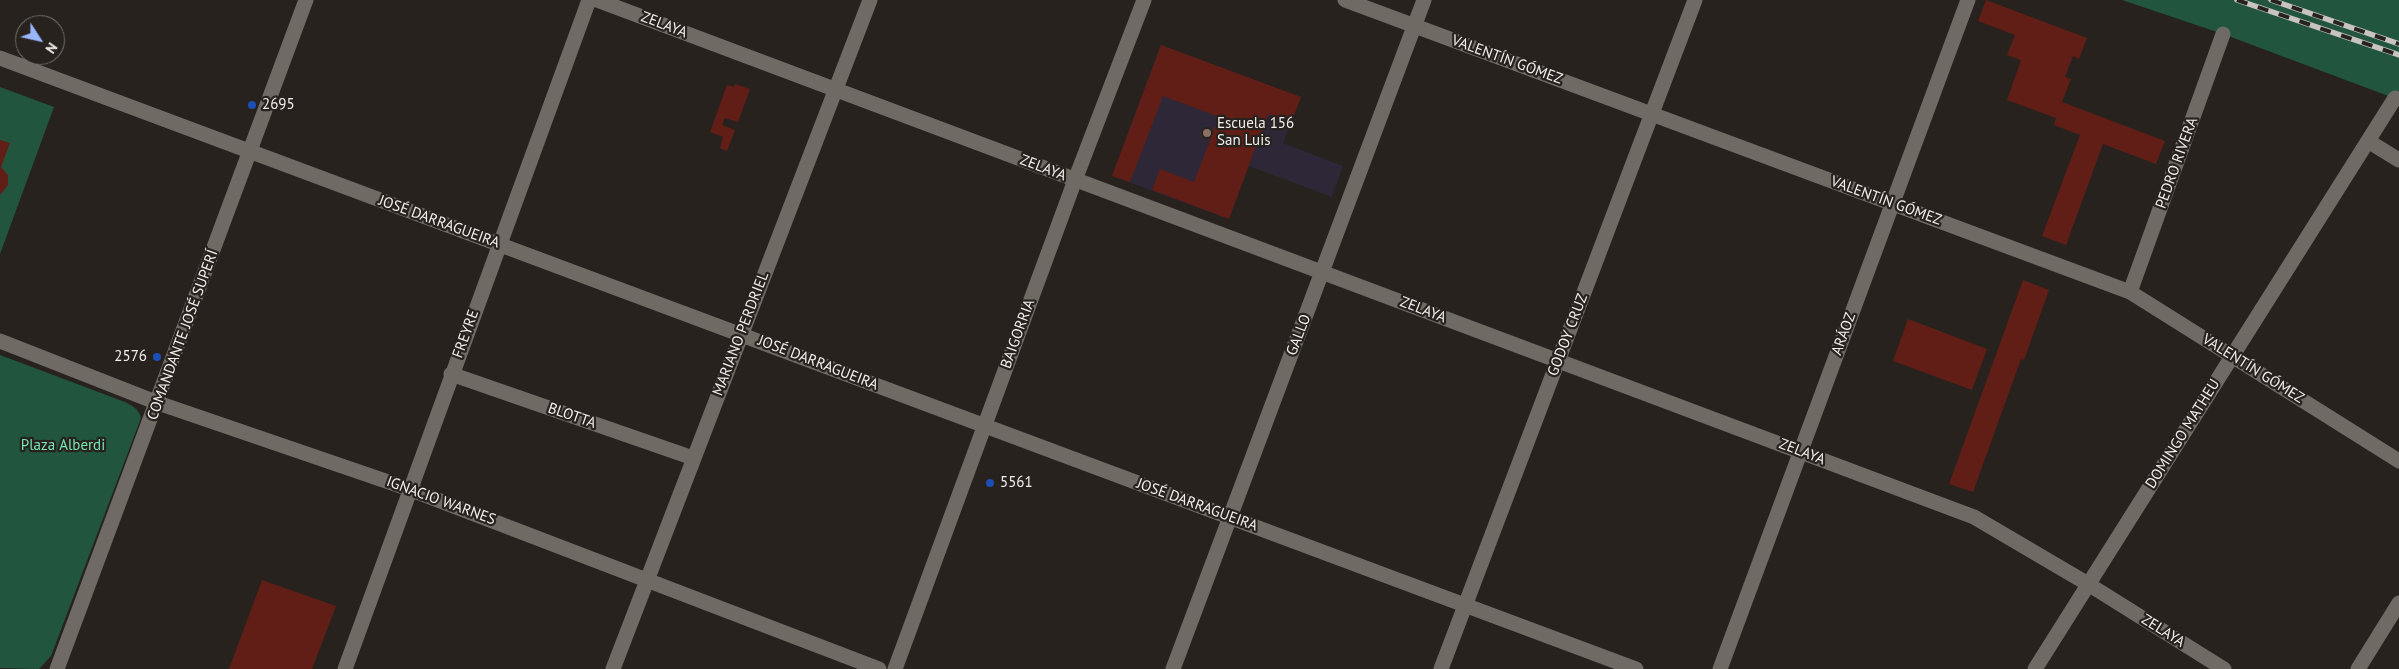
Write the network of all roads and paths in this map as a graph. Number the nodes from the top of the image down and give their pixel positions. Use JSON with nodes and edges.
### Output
{"nodes":[{"id":1,"x":306,"y":0,"type":"edge"},
{"id":2,"x":589,"y":0,"type":"edge"},
{"id":3,"x":597,"y":0,"type":"edge"},
{"id":4,"x":870,"y":0,"type":"edge"},
{"id":5,"x":1144,"y":0,"type":"edge"},
{"id":6,"x":1345,"y":0,"type":"edge"},
{"id":7,"x":1424,"y":0,"type":"edge"},
{"id":8,"x":1695,"y":0,"type":"edge"},
{"id":9,"x":1968,"y":0,"type":"edge"},
{"id":10,"x":1415,"y":26,"type":"junction"},
{"id":11,"x":2224,"y":34,"type":"dead end"},
{"id":12,"x":0,"y":58,"type":"edge"},
{"id":13,"x":836,"y":90,"type":"junction"},
{"id":14,"x":2395,"y":98,"type":"dead end"},
{"id":15,"x":1651,"y":114,"type":"junction"},
{"id":16,"x":2368,"y":141,"type":"junction"},
{"id":17,"x":251,"y":152,"type":"junction"},
{"id":18,"x":2399,"y":160,"type":"edge"},
{"id":19,"x":1075,"y":180,"type":"junction"},
{"id":20,"x":1892,"y":204,"type":"junction"},
{"id":21,"x":499,"y":244,"type":"junction"},
{"id":22,"x":1322,"y":272,"type":"junction"},
{"id":23,"x":2130,"y":292,"type":"junction"},
{"id":24,"x":741,"y":335,"type":"junction"},
{"id":25,"x":0,"y":341,"type":"edge"},
{"id":26,"x":2232,"y":356,"type":"junction"},
{"id":27,"x":1558,"y":361,"type":"junction"},
{"id":28,"x":451,"y":374,"type":"junction"},
{"id":29,"x":158,"y":403,"type":"junction"},
{"id":30,"x":985,"y":426,"type":"junction"},
{"id":31,"x":1800,"y":452,"type":"junction"},
{"id":32,"x":693,"y":458,"type":"junction"},
{"id":33,"x":2399,"y":461,"type":"edge"},
{"id":34,"x":409,"y":489,"type":"junction"},
{"id":35,"x":1230,"y":517,"type":"junction"},
{"id":36,"x":647,"y":578,"type":"junction"},
{"id":37,"x":2088,"y":584,"type":"junction"},
{"id":38,"x":2399,"y":603,"type":"edge"},
{"id":39,"x":1465,"y":605,"type":"junction"},
{"id":40,"x":57,"y":669,"type":"edge"},
{"id":41,"x":345,"y":669,"type":"edge"},
{"id":42,"x":613,"y":669,"type":"edge"},
{"id":43,"x":879,"y":669,"type":"edge"},
{"id":44,"x":896,"y":669,"type":"edge"},
{"id":45,"x":1173,"y":669,"type":"edge"},
{"id":46,"x":1441,"y":669,"type":"edge"},
{"id":47,"x":1636,"y":669,"type":"edge"},
{"id":48,"x":1720,"y":669,"type":"edge"},
{"id":49,"x":2035,"y":669,"type":"edge"},
{"id":50,"x":2224,"y":669,"type":"edge"},
{"id":51,"x":2358,"y":669,"type":"edge"}],
"edges":[{"from":1,"to":17,"type":"street","name":"COMANDANTE JOSÉ SUPERÍ"},
{"from":2,"to":21,"type":"street","name":"FREYRE"},
{"from":3,"to":13,"type":"street","name":"ZELAYA"},
{"from":4,"to":13,"type":"street","name":"MARIANO PERDRIEL"},
{"from":5,"to":19,"type":"street","name":"BAIGORRIA"},
{"from":6,"to":10,"type":"street","name":"VALENTÍN GÓMEZ"},
{"from":7,"to":10,"type":"street","name":"GALLO"},
{"from":8,"to":15,"type":"street","name":"GODOY CRUZ"},
{"from":9,"to":20,"type":"street","name":"ARÁOZ"},
{"from":10,"to":15,"type":"street","name":"VALENTÍN GÓMEZ"},
{"from":10,"to":22,"type":"street","name":"GALLO"},
{"from":11,"to":23,"type":"street","name":"PEDRO RIVERA"},
{"from":12,"to":17,"type":"street","name":"JOSÉ DARRAGUEIRA"},
{"from":13,"to":19,"type":"street","name":"ZELAYA"},
{"from":13,"to":24,"type":"street","name":"MARIANO PERDRIEL"},
{"from":14,"to":16,"type":"street","name":"DOMINGO MATHEU"},
{"from":15,"to":20,"type":"street","name":"VALENTÍN GÓMEZ"},
{"from":15,"to":27,"type":"street","name":"GODOY CRUZ"},
{"from":16,"to":18,"type":"street"},
{"from":16,"to":26,"type":"street","name":"DOMINGO MATHEU"},
{"from":17,"to":21,"type":"street","name":"JOSÉ DARRAGUEIRA"},
{"from":17,"to":29,"type":"street","name":"COMANDANTE JOSÉ SUPERÍ"},
{"from":19,"to":22,"type":"street","name":"ZELAYA"},
{"from":19,"to":30,"type":"street","name":"BAIGORRIA"},
{"from":20,"to":23,"type":"street","name":"VALENTÍN GÓMEZ"},
{"from":20,"to":31,"type":"street","name":"ARÁOZ"},
{"from":21,"to":24,"type":"street","name":"JOSÉ DARRAGUEIRA"},
{"from":21,"to":28,"type":"street","name":"FREYRE"},
{"from":22,"to":27,"type":"street","name":"ZELAYA"},
{"from":22,"to":35,"type":"street","name":"GALLO"},
{"from":23,"to":26,"type":"street","name":"VALENTÍN GÓMEZ"},
{"from":24,"to":30,"type":"street","name":"JOSÉ DARRAGUEIRA"},
{"from":24,"to":32,"type":"street","name":"MARIANO PERDRIEL"},
{"from":25,"to":29,"type":"street","name":"IGNACIO WARNES"},
{"from":26,"to":33,"type":"street","name":"VALENTÍN GÓMEZ"},
{"from":26,"to":37,"type":"street","name":"DOMINGO MATHEU"},
{"from":27,"to":31,"type":"street","name":"ZELAYA"},
{"from":27,"to":39,"type":"street","name":"GODOY CRUZ"},
{"from":28,"to":32,"type":"street","name":"BLOTTA"},
{"from":28,"to":34,"type":"street","name":"FREYRE"},
{"from":29,"to":34,"type":"street","name":"IGNACIO WARNES"},
{"from":29,"to":40,"type":"street","name":"COMANDANTE JOSÉ SUPERÍ"},
{"from":30,"to":35,"type":"street","name":"JOSÉ DARRAGUEIRA"},
{"from":30,"to":44,"type":"street","name":"BAIGORRIA"},
{"from":31,"to":37,"type":"street","name":"ZELAYA"},
{"from":31,"to":48,"type":"street","name":"ARÁOZ"},
{"from":32,"to":36,"type":"street","name":"MARIANO PERDRIEL"},
{"from":34,"to":36,"type":"street","name":"IGNACIO WARNES"},
{"from":34,"to":41,"type":"street","name":"FREYRE"},
{"from":35,"to":39,"type":"street","name":"JOSÉ DARRAGUEIRA"},
{"from":35,"to":45,"type":"street","name":"GALLO"},
{"from":36,"to":42,"type":"street","name":"MARIANO PERDRIEL"},
{"from":36,"to":43,"type":"street","name":"IGNACIO WARNES"},
{"from":37,"to":49,"type":"street","name":"DOMINGO MATHEU"},
{"from":37,"to":50,"type":"street","name":"ZELAYA"},
{"from":38,"to":51,"type":"street"},
{"from":39,"to":46,"type":"street","name":"GODOY CRUZ"},
{"from":39,"to":47,"type":"street","name":"JOSÉ DARRAGUEIRA"}]}
